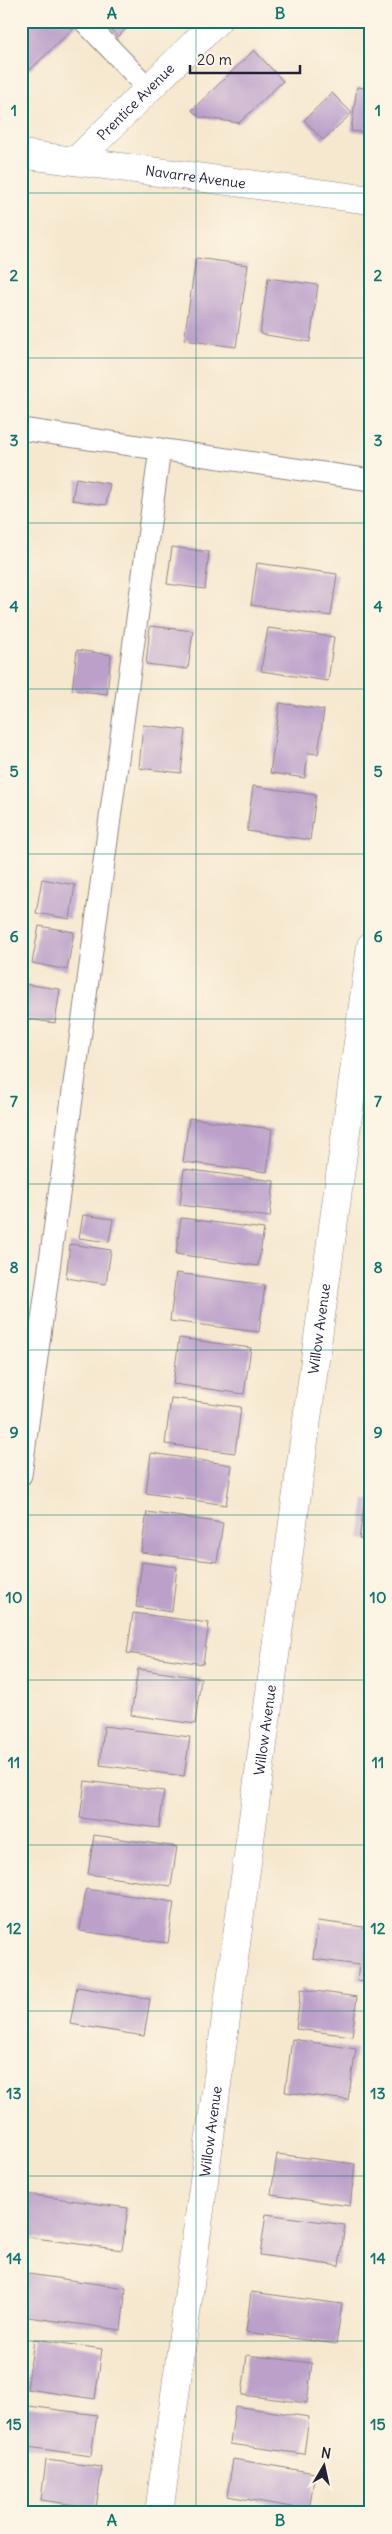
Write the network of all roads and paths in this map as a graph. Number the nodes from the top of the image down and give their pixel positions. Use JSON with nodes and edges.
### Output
{"nodes":[{"id":1,"x":84,"y":21,"type":"edge"},
{"id":2,"x":217,"y":21,"type":"edge"},
{"id":3,"x":148,"y":89,"type":"junction"},
{"id":4,"x":21,"y":154,"type":"edge"},
{"id":5,"x":76,"y":161,"type":"junction"},
{"id":6,"x":371,"y":200,"type":"edge"},
{"id":7,"x":21,"y":429,"type":"edge"},
{"id":8,"x":160,"y":449,"type":"junction"},
{"id":9,"x":371,"y":480,"type":"edge"},
{"id":10,"x":371,"y":946,"type":"edge"},
{"id":11,"x":21,"y":1475,"type":"edge"},
{"id":12,"x":159,"y":2513,"type":"edge"}],
"edges":[{"from":1,"to":3,"type":"lane"},
{"from":2,"to":3,"type":"street","name":"Prentice Avenue"},
{"from":3,"to":5,"type":"street","name":"Prentice Avenue"},
{"from":4,"to":5,"type":"street","name":"Navarre Avenue"},
{"from":5,"to":6,"type":"street","name":"Navarre Avenue"},
{"from":7,"to":8,"type":"lane"},
{"from":8,"to":9,"type":"lane"},
{"from":8,"to":11,"type":"lane"},
{"from":10,"to":12,"type":"street","name":"Willow Avenue"}]}
